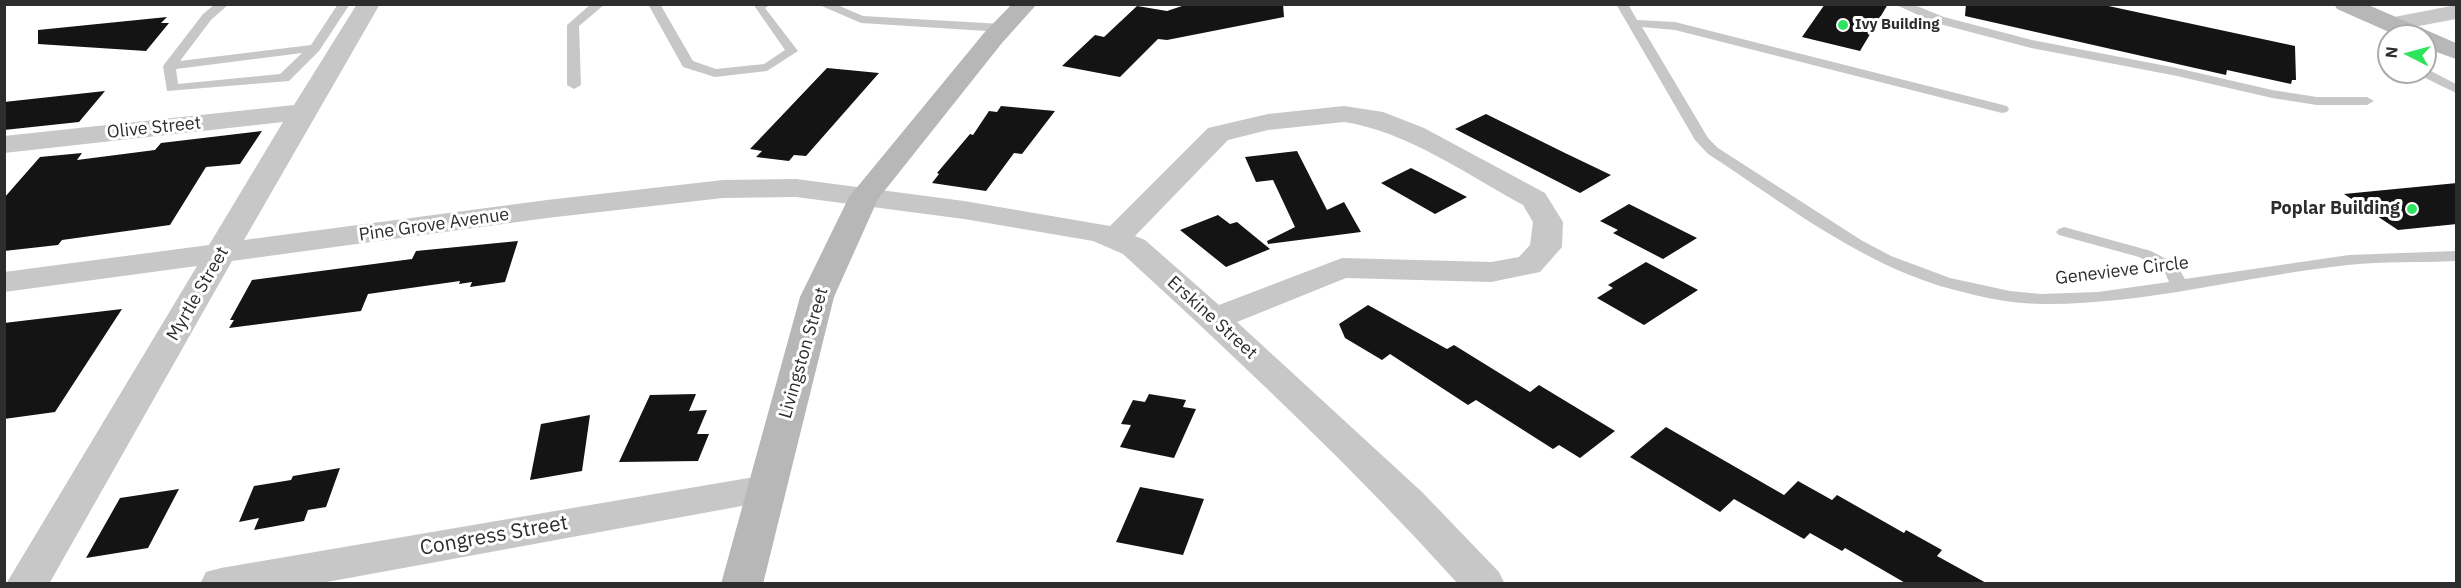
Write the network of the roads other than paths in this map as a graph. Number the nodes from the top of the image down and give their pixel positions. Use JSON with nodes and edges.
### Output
{"nodes":[{"id":1,"x":223,"y":4,"type":"edge"},
{"id":2,"x":344,"y":4,"type":"edge"},
{"id":3,"x":369,"y":4,"type":"edge"},
{"id":4,"x":599,"y":4,"type":"edge"},
{"id":5,"x":654,"y":4,"type":"edge"},
{"id":6,"x":766,"y":4,"type":"edge"},
{"id":7,"x":823,"y":4,"type":"edge"},
{"id":8,"x":1622,"y":4,"type":"edge"},
{"id":9,"x":1900,"y":4,"type":"edge"},
{"id":10,"x":2345,"y":4,"type":"edge"},
{"id":11,"x":1014,"y":12,"type":"edge"},
{"id":12,"x":2457,"y":12,"type":"edge"},
{"id":13,"x":1633,"y":22,"type":"junction"},
{"id":14,"x":2393,"y":24,"type":"joint"},
{"id":15,"x":315,"y":48,"type":"junction"},
{"id":16,"x":169,"y":66,"type":"junction"},
{"id":17,"x":2437,"y":79,"type":"edge"},
{"id":18,"x":574,"y":85,"type":"dead end"},
{"id":19,"x":2457,"y":89,"type":"edge"},
{"id":20,"x":2367,"y":101,"type":"dead end"},
{"id":21,"x":2002,"y":109,"type":"dead end"},
{"id":22,"x":303,"y":112,"type":"junction"},
{"id":23,"x":4,"y":145,"type":"edge"},
{"id":24,"x":864,"y":197,"type":"junction"},
{"id":25,"x":2064,"y":232,"type":"dead end"},
{"id":26,"x":1115,"y":239,"type":"junction"},
{"id":27,"x":221,"y":253,"type":"junction"},
{"id":28,"x":2457,"y":256,"type":"edge"},
{"id":29,"x":4,"y":282,"type":"edge"},
{"id":30,"x":2180,"y":286,"type":"junction"},
{"id":31,"x":1214,"y":319,"type":"junction"},
{"id":32,"x":766,"y":489,"type":"junction"},
{"id":33,"x":27,"y":584,"type":"edge"},
{"id":34,"x":221,"y":584,"type":"edge"},
{"id":35,"x":742,"y":584,"type":"edge"},
{"id":36,"x":1484,"y":584,"type":"edge"}],
"edges":[{"from":1,"to":16,"type":"lane"},
{"from":2,"to":15,"type":"lane"},
{"from":3,"to":22,"type":"street","name":"Myrtle Street"},
{"from":4,"to":18,"type":"lane"},
{"from":5,"to":6,"type":"lane"},
{"from":7,"to":11,"type":"lane"},
{"from":8,"to":13,"type":"lane","name":"Genevieve Circle"},
{"from":9,"to":20,"type":"lane"},
{"from":10,"to":14,"type":"street"},
{"from":11,"to":24,"type":"street","name":"Livingston Street"},
{"from":12,"to":14,"type":"street"},
{"from":13,"to":21,"type":"lane"},
{"from":13,"to":30,"type":"lane","name":"Genevieve Circle"},
{"from":15,"to":16,"type":"lane"},
{"from":15,"to":16,"type":"lane"},
{"from":17,"to":19,"type":"lane"},
{"from":22,"to":23,"type":"street","name":"Olive Street"},
{"from":22,"to":27,"type":"street","name":"Myrtle Street"},
{"from":24,"to":26,"type":"street","name":"Erskine Street"},
{"from":24,"to":27,"type":"street","name":"Pine Grove Avenue"},
{"from":24,"to":32,"type":"street","name":"Livingston Street"},
{"from":25,"to":30,"type":"lane"},
{"from":26,"to":31,"type":"street","name":"Erskine Street"},
{"from":26,"to":31,"type":"street"},
{"from":27,"to":29,"type":"street","name":"Pine Grove Avenue"},
{"from":27,"to":33,"type":"street","name":"Myrtle Street"},
{"from":28,"to":30,"type":"lane","name":"Genevieve Circle"},
{"from":31,"to":36,"type":"street","name":"Erskine Street"},
{"from":32,"to":34,"type":"street","name":"Congress Street"},
{"from":32,"to":35,"type":"street","name":"Livingston Street"}]}
